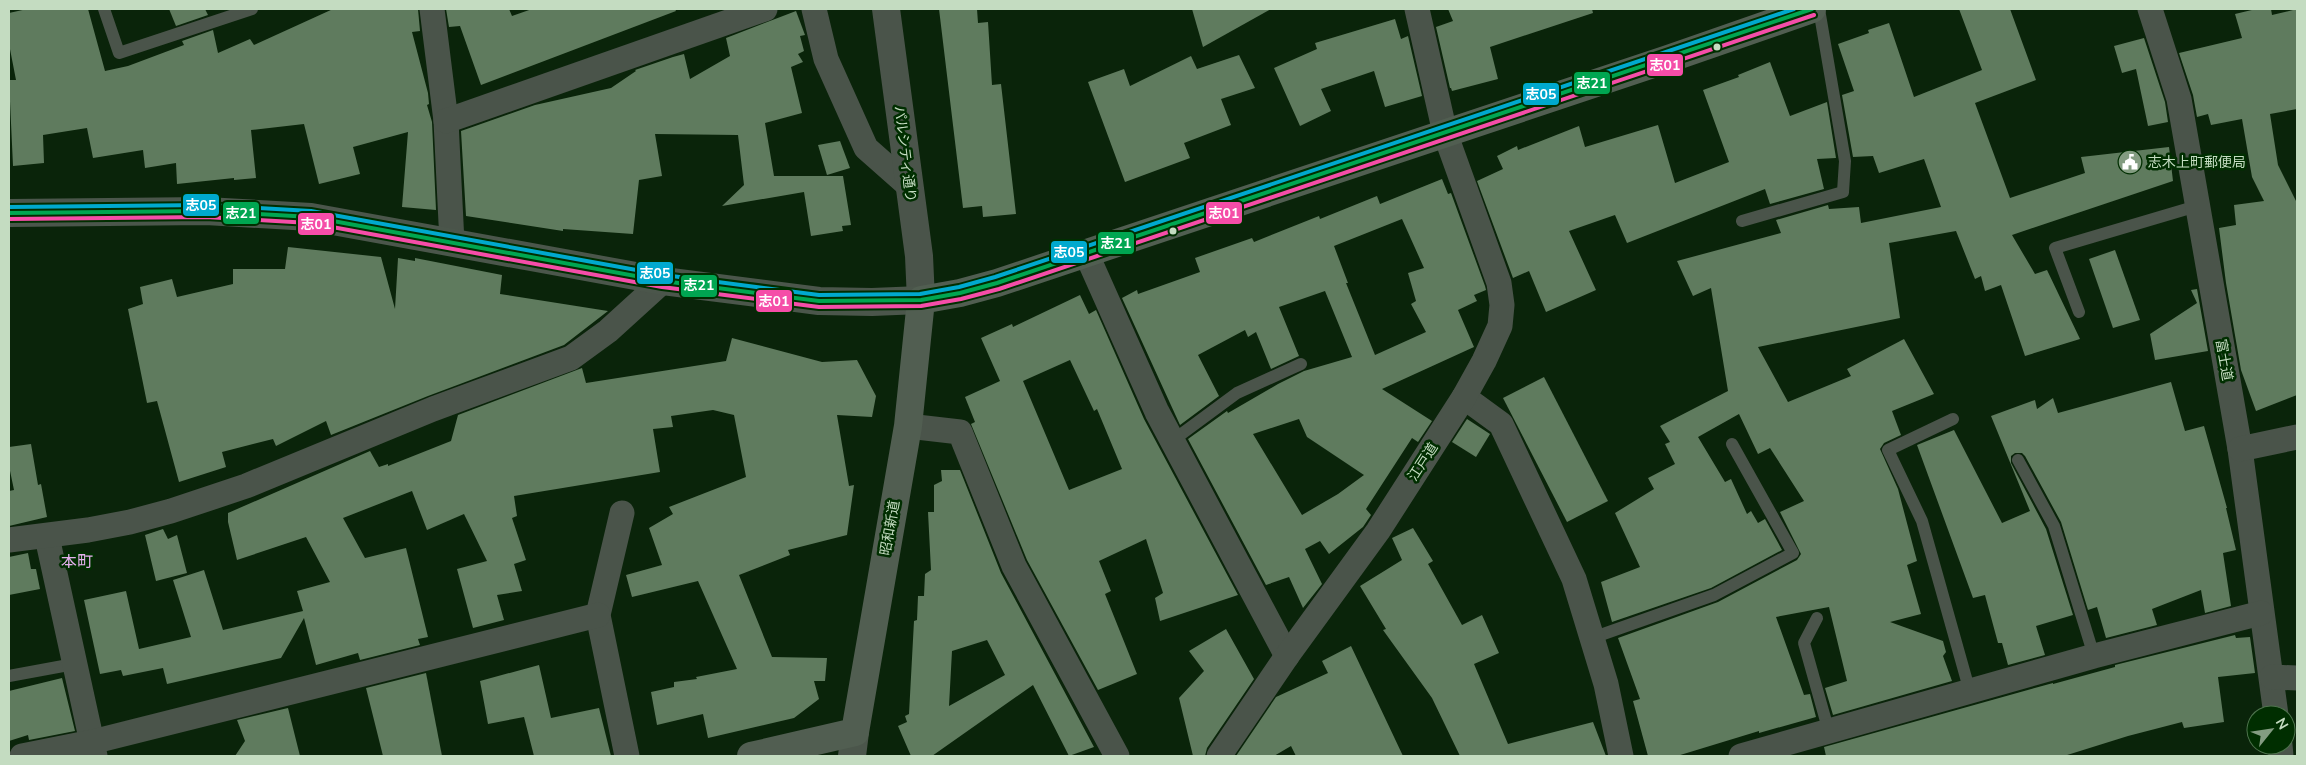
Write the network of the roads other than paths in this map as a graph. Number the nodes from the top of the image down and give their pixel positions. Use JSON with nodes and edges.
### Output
{"nodes":[{"id":1,"x":104,"y":9,"type":"edge"},
{"id":2,"x":252,"y":9,"type":"edge"},
{"id":3,"x":432,"y":9,"type":"edge"},
{"id":4,"x":766,"y":9,"type":"edge"},
{"id":5,"x":814,"y":9,"type":"edge"},
{"id":6,"x":886,"y":9,"type":"edge"},
{"id":7,"x":1417,"y":9,"type":"edge"},
{"id":8,"x":1812,"y":9,"type":"edge"},
{"id":9,"x":1819,"y":9,"type":"edge"},
{"id":10,"x":2150,"y":9,"type":"edge"},
{"id":11,"x":446,"y":121,"type":"junction"},
{"id":12,"x":1445,"y":133,"type":"junction"},
{"id":13,"x":909,"y":186,"type":"junction"},
{"id":14,"x":2197,"y":206,"type":"junction"},
{"id":15,"x":9,"y":213,"type":"edge"},
{"id":16,"x":1742,"y":221,"type":"dead end"},
{"id":17,"x":452,"y":242,"type":"junction"},
{"id":18,"x":1086,"y":253,"type":"junction"},
{"id":19,"x":663,"y":281,"type":"junction"},
{"id":20,"x":921,"y":300,"type":"junction"},
{"id":21,"x":2079,"y":312,"type":"dead end"},
{"id":22,"x":1302,"y":364,"type":"dead end"},
{"id":23,"x":1464,"y":397,"type":"junction"},
{"id":24,"x":1953,"y":419,"type":"dead end"},
{"id":25,"x":908,"y":426,"type":"junction"},
{"id":26,"x":2297,"y":437,"type":"edge"},
{"id":27,"x":1172,"y":440,"type":"junction"},
{"id":28,"x":1732,"y":444,"type":"dead end"},
{"id":29,"x":2240,"y":449,"type":"junction"},
{"id":30,"x":2018,"y":460,"type":"dead end"},
{"id":31,"x":622,"y":512,"type":"dead end"},
{"id":32,"x":47,"y":537,"type":"junction"},
{"id":33,"x":9,"y":540,"type":"edge"},
{"id":34,"x":2261,"y":613,"type":"junction"},
{"id":35,"x":598,"y":615,"type":"junction"},
{"id":36,"x":1817,"y":618,"type":"dead end"},
{"id":37,"x":1592,"y":638,"type":"junction"},
{"id":38,"x":1287,"y":656,"type":"junction"},
{"id":39,"x":2094,"y":656,"type":"junction"},
{"id":40,"x":74,"y":664,"type":"junction"},
{"id":41,"x":9,"y":676,"type":"edge"},
{"id":42,"x":2272,"y":677,"type":"junction"},
{"id":43,"x":2297,"y":678,"type":"edge"},
{"id":44,"x":1970,"y":692,"type":"junction"},
{"id":45,"x":2275,"y":705,"type":"edge"},
{"id":46,"x":1829,"y":732,"type":"junction"},
{"id":47,"x":853,"y":744,"type":"edge"},
{"id":48,"x":93,"y":749,"type":"edge"},
{"id":49,"x":1757,"y":754,"type":"edge"},
{"id":50,"x":22,"y":756,"type":"edge"},
{"id":51,"x":626,"y":756,"type":"edge"},
{"id":52,"x":751,"y":756,"type":"edge"},
{"id":53,"x":1117,"y":756,"type":"edge"},
{"id":54,"x":1220,"y":756,"type":"edge"},
{"id":55,"x":1621,"y":756,"type":"edge"}],
"edges":[{"from":1,"to":2,"type":"lane"},
{"from":3,"to":11,"type":"street"},
{"from":4,"to":11,"type":"street"},
{"from":5,"to":13,"type":"street"},
{"from":6,"to":13,"type":"street","name":"パルシティ通り"},
{"from":7,"to":12,"type":"street","name":"江戸道"},
{"from":8,"to":12,"type":"main road"},
{"from":9,"to":16,"type":"lane"},
{"from":10,"to":14,"type":"street","name":"富士道"},
{"from":11,"to":17,"type":"street"},
{"from":12,"to":18,"type":"main road"},
{"from":12,"to":23,"type":"street","name":"江戸道"},
{"from":13,"to":20,"type":"street","name":"パルシティ通り"},
{"from":14,"to":21,"type":"lane"},
{"from":14,"to":29,"type":"street","name":"富士道"},
{"from":15,"to":17,"type":"main road"},
{"from":17,"to":19,"type":"main road"},
{"from":18,"to":20,"type":"main road"},
{"from":18,"to":27,"type":"street"},
{"from":19,"to":20,"type":"main road"},
{"from":19,"to":32,"type":"street"},
{"from":20,"to":25,"type":"main road","name":"昭和新道"},
{"from":22,"to":27,"type":"lane"},
{"from":23,"to":37,"type":"street"},
{"from":23,"to":38,"type":"street","name":"江戸道"},
{"from":24,"to":44,"type":"lane"},
{"from":25,"to":47,"type":"main road","name":"昭和新道"},
{"from":25,"to":53,"type":"street"},
{"from":26,"to":29,"type":"street"},
{"from":27,"to":38,"type":"street"},
{"from":28,"to":37,"type":"lane"},
{"from":29,"to":34,"type":"street","name":"富士道"},
{"from":30,"to":39,"type":"lane"},
{"from":31,"to":35,"type":"street"},
{"from":32,"to":33,"type":"street"},
{"from":32,"to":40,"type":"street"},
{"from":34,"to":39,"type":"street"},
{"from":34,"to":42,"type":"street","name":"富士道"},
{"from":35,"to":48,"type":"street"},
{"from":35,"to":51,"type":"street"},
{"from":36,"to":46,"type":"lane"},
{"from":37,"to":55,"type":"street"},
{"from":38,"to":54,"type":"street","name":"江戸道"},
{"from":39,"to":44,"type":"street"},
{"from":40,"to":41,"type":"lane"},
{"from":40,"to":48,"type":"street"},
{"from":42,"to":43,"type":"street"},
{"from":42,"to":45,"type":"street","name":"富士道"},
{"from":44,"to":46,"type":"street"},
{"from":46,"to":49,"type":"street"},
{"from":47,"to":52,"type":"main road"},
{"from":48,"to":50,"type":"street"}]}
